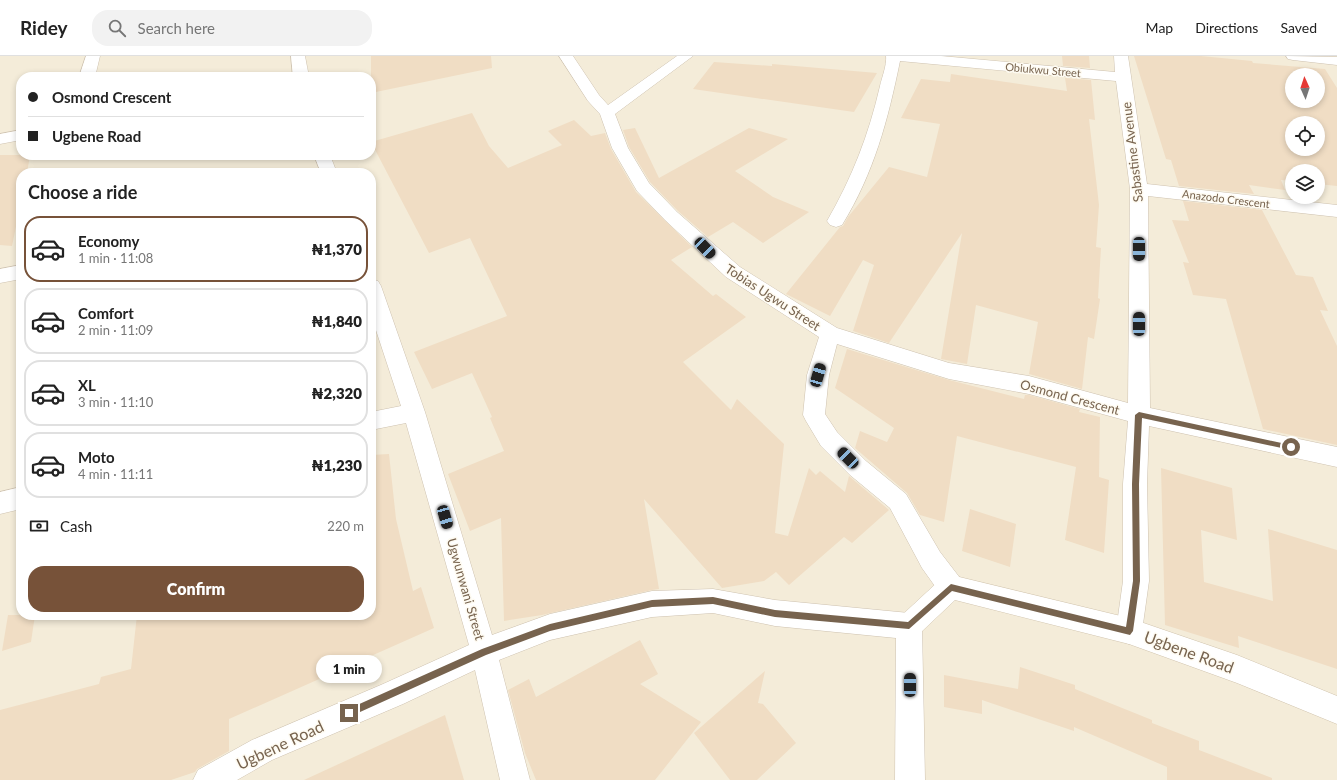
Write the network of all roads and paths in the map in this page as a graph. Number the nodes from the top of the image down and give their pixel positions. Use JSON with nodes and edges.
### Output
{"nodes":[{"id":1,"x":93,"y":56,"type":"edge"},
{"id":2,"x":298,"y":56,"type":"edge"},
{"id":3,"x":566,"y":56,"type":"edge"},
{"id":4,"x":686,"y":56,"type":"edge"},
{"id":5,"x":893,"y":56,"type":"edge"},
{"id":6,"x":1121,"y":56,"type":"edge"},
{"id":7,"x":1293,"y":56,"type":"edge"},
{"id":8,"x":1337,"y":61,"type":"edge"},
{"id":9,"x":88,"y":72,"type":"edge"},
{"id":10,"x":300,"y":72,"type":"edge"},
{"id":11,"x":1123,"y":77,"type":"junction"},
{"id":12,"x":607,"y":113,"type":"junction"},
{"id":13,"x":16,"y":136,"type":"edge"},
{"id":14,"x":0,"y":139,"type":"edge"},
{"id":15,"x":1139,"y":189,"type":"junction"},
{"id":16,"x":1337,"y":211,"type":"edge"},
{"id":17,"x":836,"y":221,"type":"dead end"},
{"id":18,"x":16,"y":273,"type":"edge"},
{"id":19,"x":0,"y":276,"type":"edge"},
{"id":20,"x":376,"y":301,"type":"edge"},
{"id":21,"x":830,"y":334,"type":"junction"},
{"id":22,"x":414,"y":412,"type":"junction"},
{"id":23,"x":1139,"y":415,"type":"junction"},
{"id":24,"x":376,"y":420,"type":"edge"},
{"id":25,"x":1337,"y":457,"type":"edge"},
{"id":26,"x":16,"y":499,"type":"edge"},
{"id":27,"x":0,"y":503,"type":"edge"},
{"id":28,"x":951,"y":587,"type":"junction"},
{"id":29,"x":909,"y":626,"type":"junction"},
{"id":30,"x":1130,"y":631,"type":"junction"},
{"id":31,"x":484,"y":652,"type":"junction"},
{"id":32,"x":1337,"y":710,"type":"edge"},
{"id":33,"x":208,"y":780,"type":"edge"},
{"id":34,"x":515,"y":780,"type":"edge"},
{"id":35,"x":910,"y":780,"type":"edge"}],
"edges":[{"from":1,"to":9,"type":"street"},
{"from":2,"to":10,"type":"street"},
{"from":3,"to":12,"type":"street","name":"Tobias Ugwu Street"},
{"from":4,"to":12,"type":"street"},
{"from":5,"to":11,"type":"street","name":"Obiukwu Street"},
{"from":5,"to":17,"type":"street"},
{"from":6,"to":11,"type":"street","name":"Sabastine Avenue"},
{"from":7,"to":8,"type":"street"},
{"from":11,"to":15,"type":"street","name":"Sabastine Avenue"},
{"from":12,"to":21,"type":"street","name":"Tobias Ugwu Street"},
{"from":13,"to":14,"type":"street"},
{"from":15,"to":16,"type":"street","name":"Anazodo Crescent"},
{"from":15,"to":23,"type":"street","name":"Sabastine Avenue"},
{"from":18,"to":19,"type":"street"},
{"from":20,"to":22,"type":"street","name":"Ugwunwani Street"},
{"from":21,"to":23,"type":"street","name":"Osmond Crescent"},
{"from":21,"to":28,"type":"street","name":"Tobias Ugwu Street"},
{"from":22,"to":24,"type":"street"},
{"from":22,"to":31,"type":"street","name":"Ugwunwani Street"},
{"from":23,"to":25,"type":"street","name":"Osmond Crescent"},
{"from":23,"to":30,"type":"street","name":"Sabastine Avenue"},
{"from":26,"to":27,"type":"street"},
{"from":28,"to":29,"type":"street"},
{"from":28,"to":30,"type":"street","name":"Ugbene Road"},
{"from":29,"to":31,"type":"street","name":"Ugbene Road"},
{"from":29,"to":35,"type":"street"},
{"from":30,"to":32,"type":"street","name":"Ugbene Road"},
{"from":31,"to":33,"type":"street","name":"Ugbene Road"},
{"from":31,"to":34,"type":"street","name":"Ugwunwani Street"}]}
